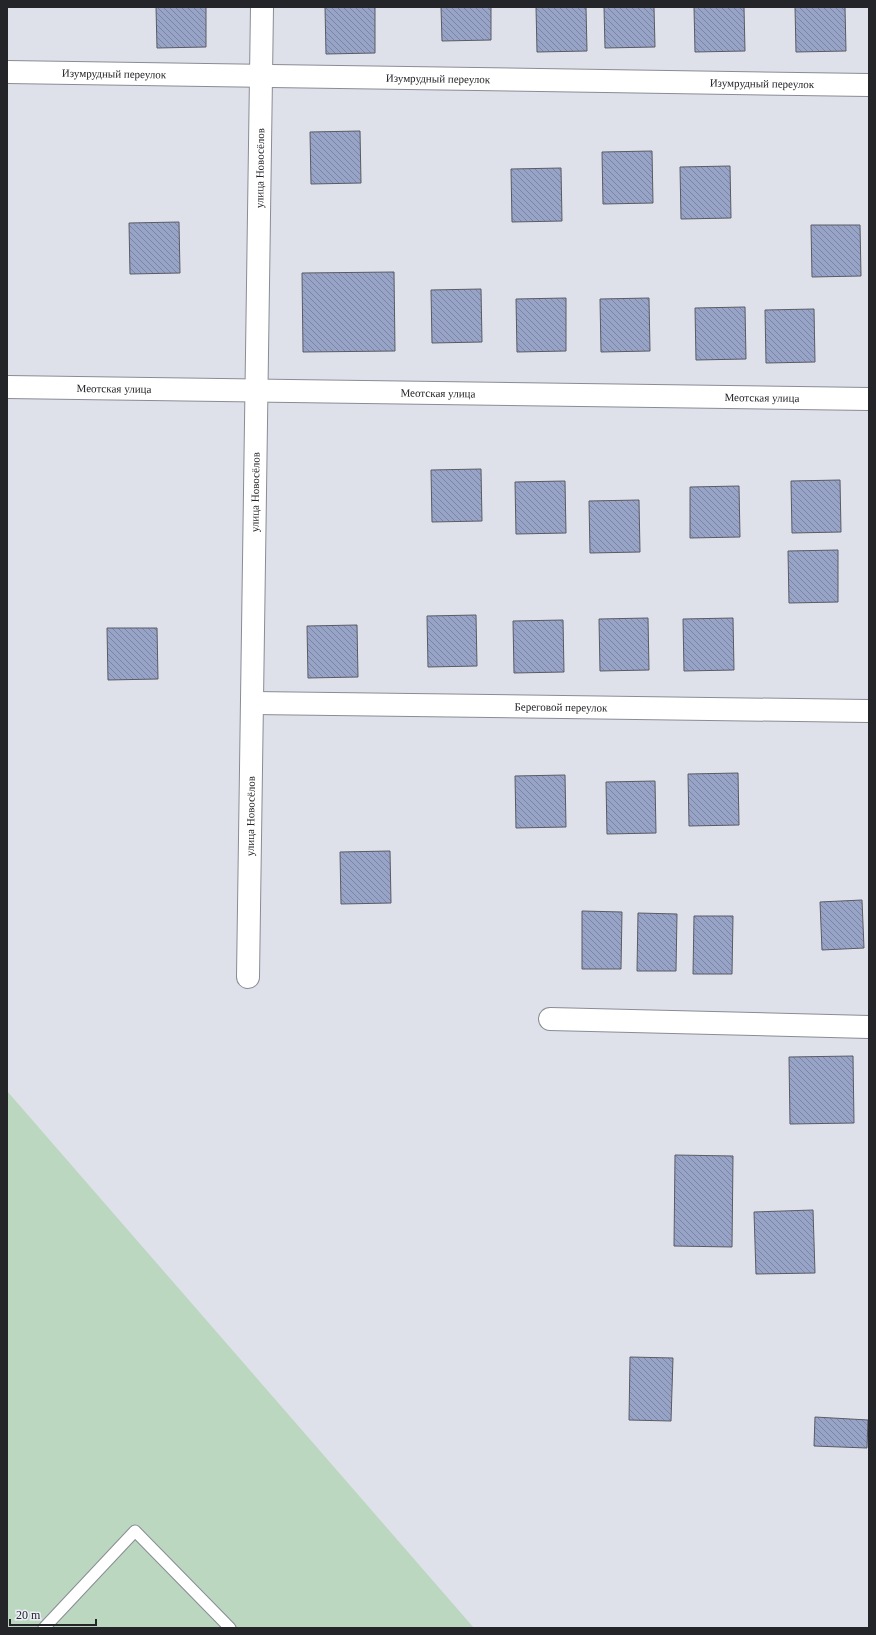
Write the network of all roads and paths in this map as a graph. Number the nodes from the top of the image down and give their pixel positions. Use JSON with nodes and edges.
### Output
{"nodes":[{"id":1,"x":262,"y":7,"type":"edge"},
{"id":2,"x":7,"y":72,"type":"edge"},
{"id":3,"x":261,"y":76,"type":"junction"},
{"id":4,"x":869,"y":86,"type":"edge"},
{"id":5,"x":7,"y":387,"type":"edge"},
{"id":6,"x":257,"y":391,"type":"junction"},
{"id":7,"x":869,"y":399,"type":"edge"},
{"id":8,"x":252,"y":703,"type":"junction"},
{"id":9,"x":869,"y":711,"type":"edge"},
{"id":10,"x":248,"y":977,"type":"dead end"},
{"id":11,"x":550,"y":1019,"type":"dead end"},
{"id":12,"x":869,"y":1028,"type":"edge"},
{"id":13,"x":44,"y":1628,"type":"edge"},
{"id":14,"x":230,"y":1628,"type":"edge"}],
"edges":[{"from":1,"to":3,"type":"street","name":"улица Новосёлов"},
{"from":2,"to":3,"type":"street","name":"Изумрудный переулок"},
{"from":3,"to":4,"type":"street","name":"Изумрудный переулок"},
{"from":3,"to":6,"type":"street","name":"улица Новосёлов"},
{"from":5,"to":6,"type":"street","name":"Меотская улица"},
{"from":6,"to":7,"type":"street","name":"Меотская улица"},
{"from":6,"to":8,"type":"street","name":"улица Новосёлов"},
{"from":8,"to":9,"type":"street","name":"Береговой переулок"},
{"from":8,"to":10,"type":"street","name":"улица Новосёлов"},
{"from":11,"to":12,"type":"street"},
{"from":13,"to":14,"type":"lane"}]}
